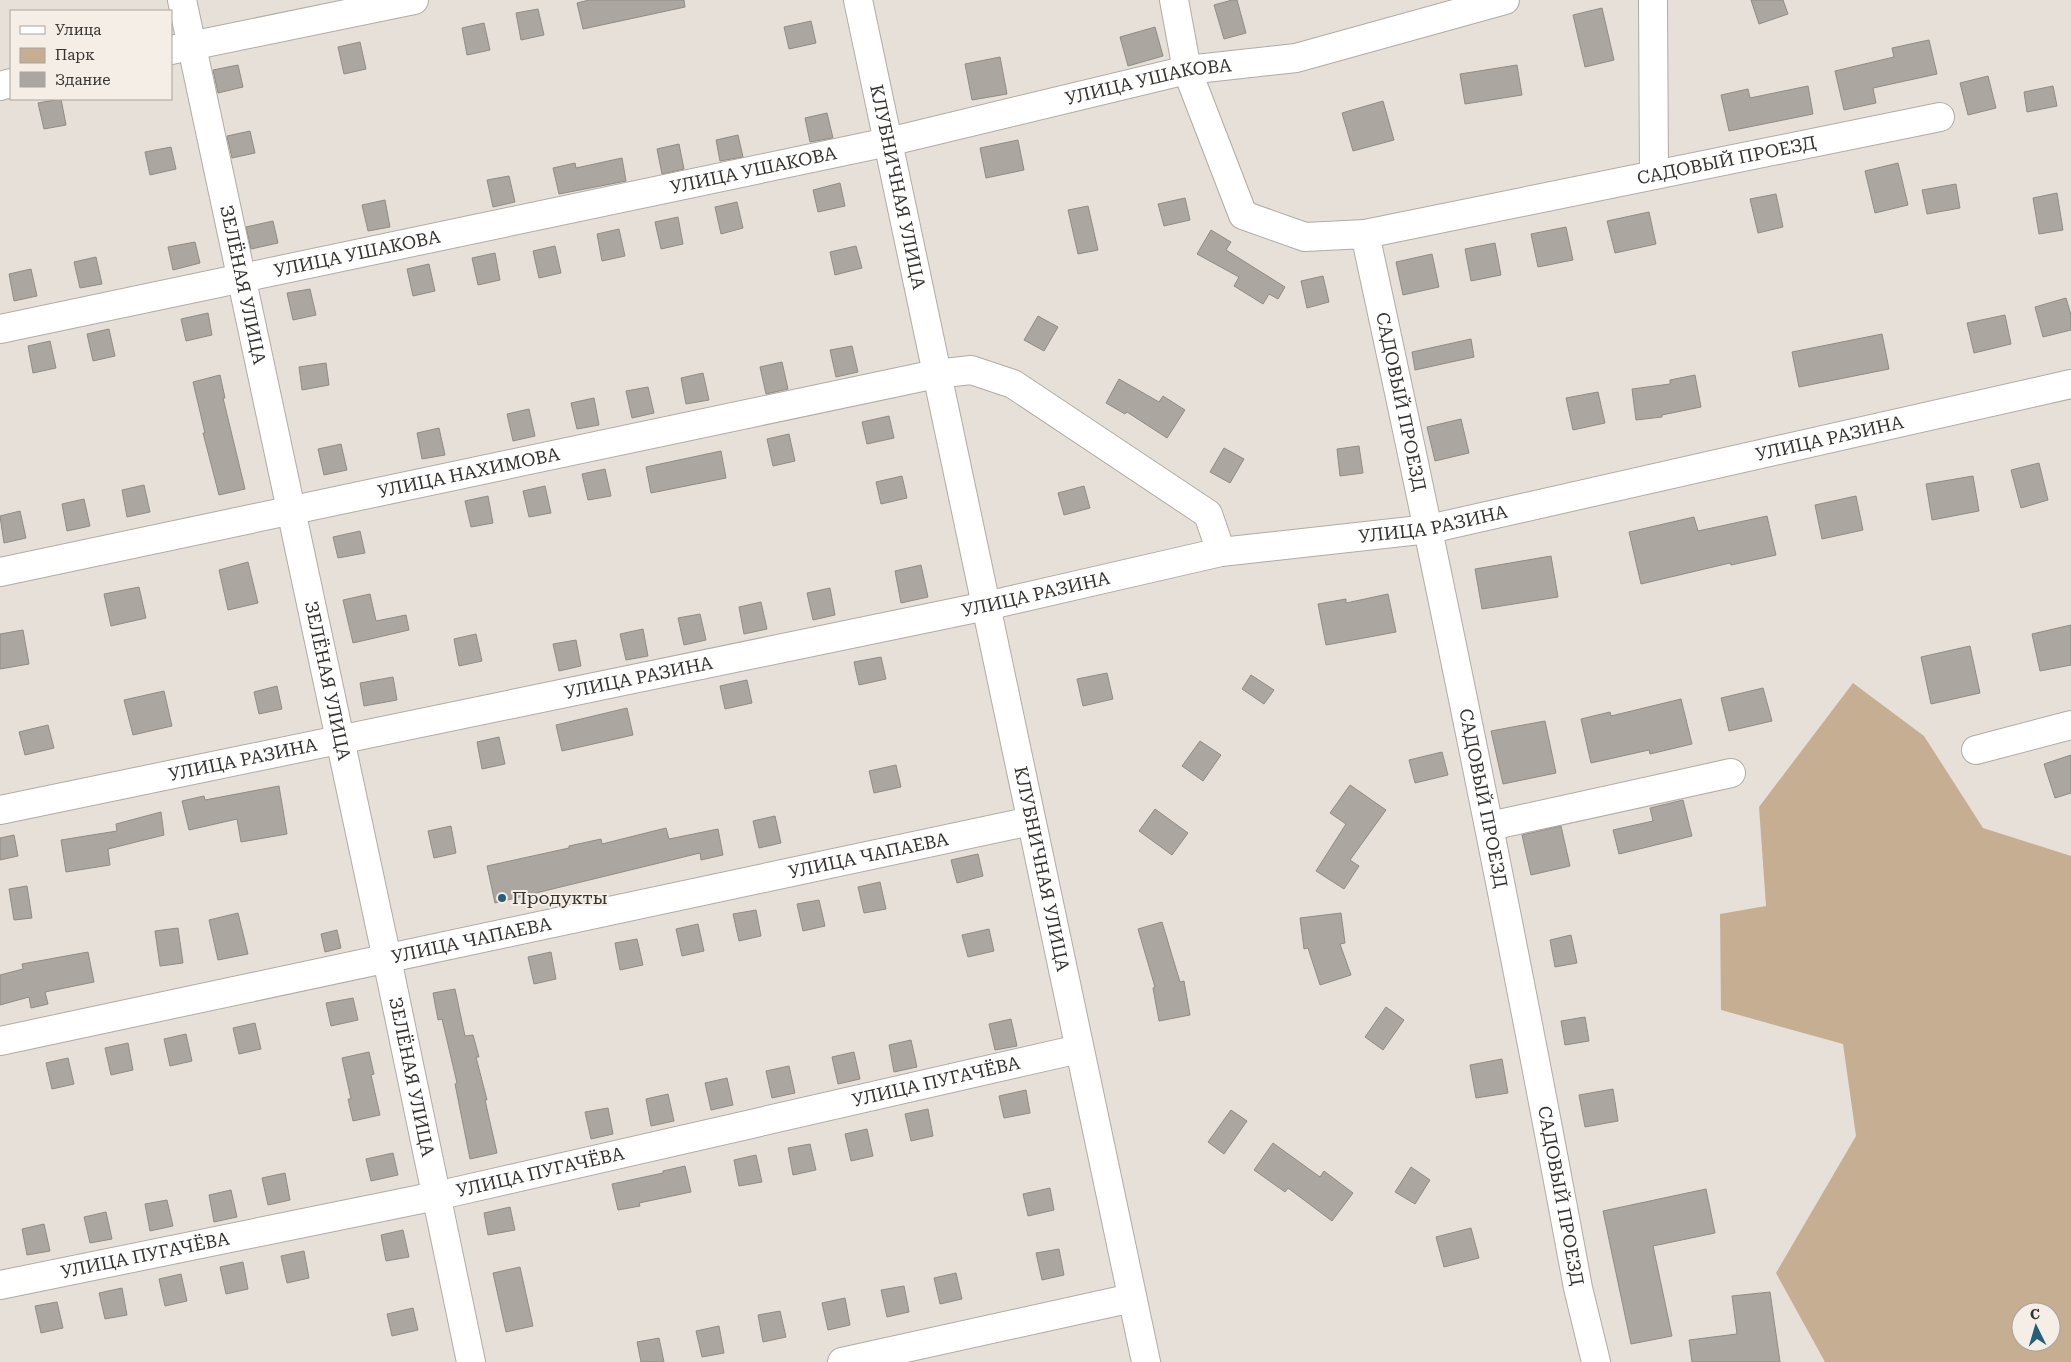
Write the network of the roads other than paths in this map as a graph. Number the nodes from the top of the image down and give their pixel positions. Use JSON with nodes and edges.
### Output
{"nodes":[{"id":1,"x":182,"y":0,"type":"edge"},
{"id":2,"x":414,"y":0,"type":"edge"},
{"id":3,"x":858,"y":0,"type":"edge"},
{"id":4,"x":1174,"y":0,"type":"edge"},
{"id":5,"x":1505,"y":0,"type":"edge"},
{"id":6,"x":1653,"y":0,"type":"edge"},
{"id":7,"x":182,"y":48,"type":"edge"},
{"id":8,"x":1187,"y":70,"type":"junction"},
{"id":9,"x":1940,"y":117,"type":"dead end"},
{"id":10,"x":888,"y":142,"type":"junction"},
{"id":11,"x":1654,"y":175,"type":"junction"},
{"id":12,"x":1365,"y":234,"type":"junction"},
{"id":13,"x":241,"y":279,"type":"junction"},
{"id":14,"x":0,"y":329,"type":"edge"},
{"id":15,"x":936,"y":374,"type":"junction"},
{"id":16,"x":2071,"y":384,"type":"edge"},
{"id":17,"x":290,"y":510,"type":"junction"},
{"id":18,"x":1429,"y":529,"type":"junction"},
{"id":19,"x":1220,"y":552,"type":"junction"},
{"id":20,"x":0,"y":572,"type":"edge"},
{"id":21,"x":986,"y":606,"type":"junction"},
{"id":22,"x":2071,"y":725,"type":"edge"},
{"id":23,"x":339,"y":740,"type":"junction"},
{"id":24,"x":1976,"y":750,"type":"dead end"},
{"id":25,"x":1731,"y":773,"type":"dead end"},
{"id":26,"x":0,"y":810,"type":"edge"},
{"id":27,"x":1031,"y":821,"type":"junction"},
{"id":28,"x":1490,"y":826,"type":"junction"},
{"id":29,"x":387,"y":959,"type":"junction"},
{"id":30,"x":0,"y":1041,"type":"edge"},
{"id":31,"x":1079,"y":1048,"type":"junction"},
{"id":32,"x":436,"y":1196,"type":"junction"},
{"id":33,"x":0,"y":1285,"type":"edge"},
{"id":34,"x":1132,"y":1298,"type":"junction"},
{"id":35,"x":471,"y":1362,"type":"edge"},
{"id":36,"x":842,"y":1362,"type":"edge"},
{"id":37,"x":1146,"y":1362,"type":"edge"},
{"id":38,"x":1596,"y":1362,"type":"edge"}],
"edges":[{"from":1,"to":7,"type":"street","name":"ЗЕЛЁНАЯ УЛИЦА"},
{"from":2,"to":7,"type":"street"},
{"from":3,"to":10,"type":"street","name":"КЛУБНИЧНАЯ УЛИЦА"},
{"from":4,"to":8,"type":"street","name":"САДОВЫЙ ПРОЕЗД"},
{"from":5,"to":8,"type":"street","name":"УЛИЦА УШАКОВА"},
{"from":6,"to":11,"type":"street"},
{"from":7,"to":13,"type":"street","name":"ЗЕЛЁНАЯ УЛИЦА"},
{"from":8,"to":10,"type":"street","name":"УЛИЦА УШАКОВА"},
{"from":8,"to":12,"type":"street","name":"САДОВЫЙ ПРОЕЗД"},
{"from":9,"to":11,"type":"street","name":"САДОВЫЙ ПРОЕЗД"},
{"from":10,"to":13,"type":"street","name":"УЛИЦА УШАКОВА"},
{"from":10,"to":15,"type":"street","name":"КЛУБНИЧНАЯ УЛИЦА"},
{"from":11,"to":12,"type":"street","name":"САДОВЫЙ ПРОЕЗД"},
{"from":12,"to":18,"type":"street","name":"САДОВЫЙ ПРОЕЗД"},
{"from":13,"to":14,"type":"street","name":"УЛИЦА УШАКОВА"},
{"from":13,"to":17,"type":"street","name":"ЗЕЛЁНАЯ УЛИЦА"},
{"from":15,"to":17,"type":"street","name":"УЛИЦА НАХИМОВА"},
{"from":15,"to":19,"type":"street"},
{"from":15,"to":21,"type":"street","name":"КЛУБНИЧНАЯ УЛИЦА"},
{"from":16,"to":18,"type":"street","name":"УЛИЦА РАЗИНА"},
{"from":17,"to":20,"type":"street","name":"УЛИЦА НАХИМОВА"},
{"from":17,"to":23,"type":"street","name":"ЗЕЛЁНАЯ УЛИЦА"},
{"from":18,"to":19,"type":"street","name":"УЛИЦА РАЗИНА"},
{"from":18,"to":28,"type":"street","name":"САДОВЫЙ ПРОЕЗД"},
{"from":19,"to":21,"type":"street","name":"УЛИЦА РАЗИНА"},
{"from":21,"to":23,"type":"street","name":"УЛИЦА РАЗИНА"},
{"from":21,"to":27,"type":"street","name":"КЛУБНИЧНАЯ УЛИЦА"},
{"from":22,"to":24,"type":"street"},
{"from":23,"to":26,"type":"street","name":"УЛИЦА РАЗИНА"},
{"from":23,"to":29,"type":"street","name":"ЗЕЛЁНАЯ УЛИЦА"},
{"from":25,"to":28,"type":"street"},
{"from":27,"to":29,"type":"street","name":"УЛИЦА ЧАПАЕВА"},
{"from":27,"to":31,"type":"street","name":"КЛУБНИЧНАЯ УЛИЦА"},
{"from":28,"to":38,"type":"street","name":"САДОВЫЙ ПРОЕЗД"},
{"from":29,"to":30,"type":"street","name":"УЛИЦА ЧАПАЕВА"},
{"from":29,"to":32,"type":"street","name":"ЗЕЛЁНАЯ УЛИЦА"},
{"from":31,"to":32,"type":"street","name":"УЛИЦА ПУГАЧЁВА"},
{"from":31,"to":34,"type":"street","name":"КЛУБНИЧНАЯ УЛИЦА"},
{"from":32,"to":33,"type":"street","name":"УЛИЦА ПУГАЧЁВА"},
{"from":32,"to":35,"type":"street","name":"ЗЕЛЁНАЯ УЛИЦА"},
{"from":34,"to":36,"type":"street"},
{"from":34,"to":37,"type":"street","name":"КЛУБНИЧНАЯ УЛИЦА"}]}
